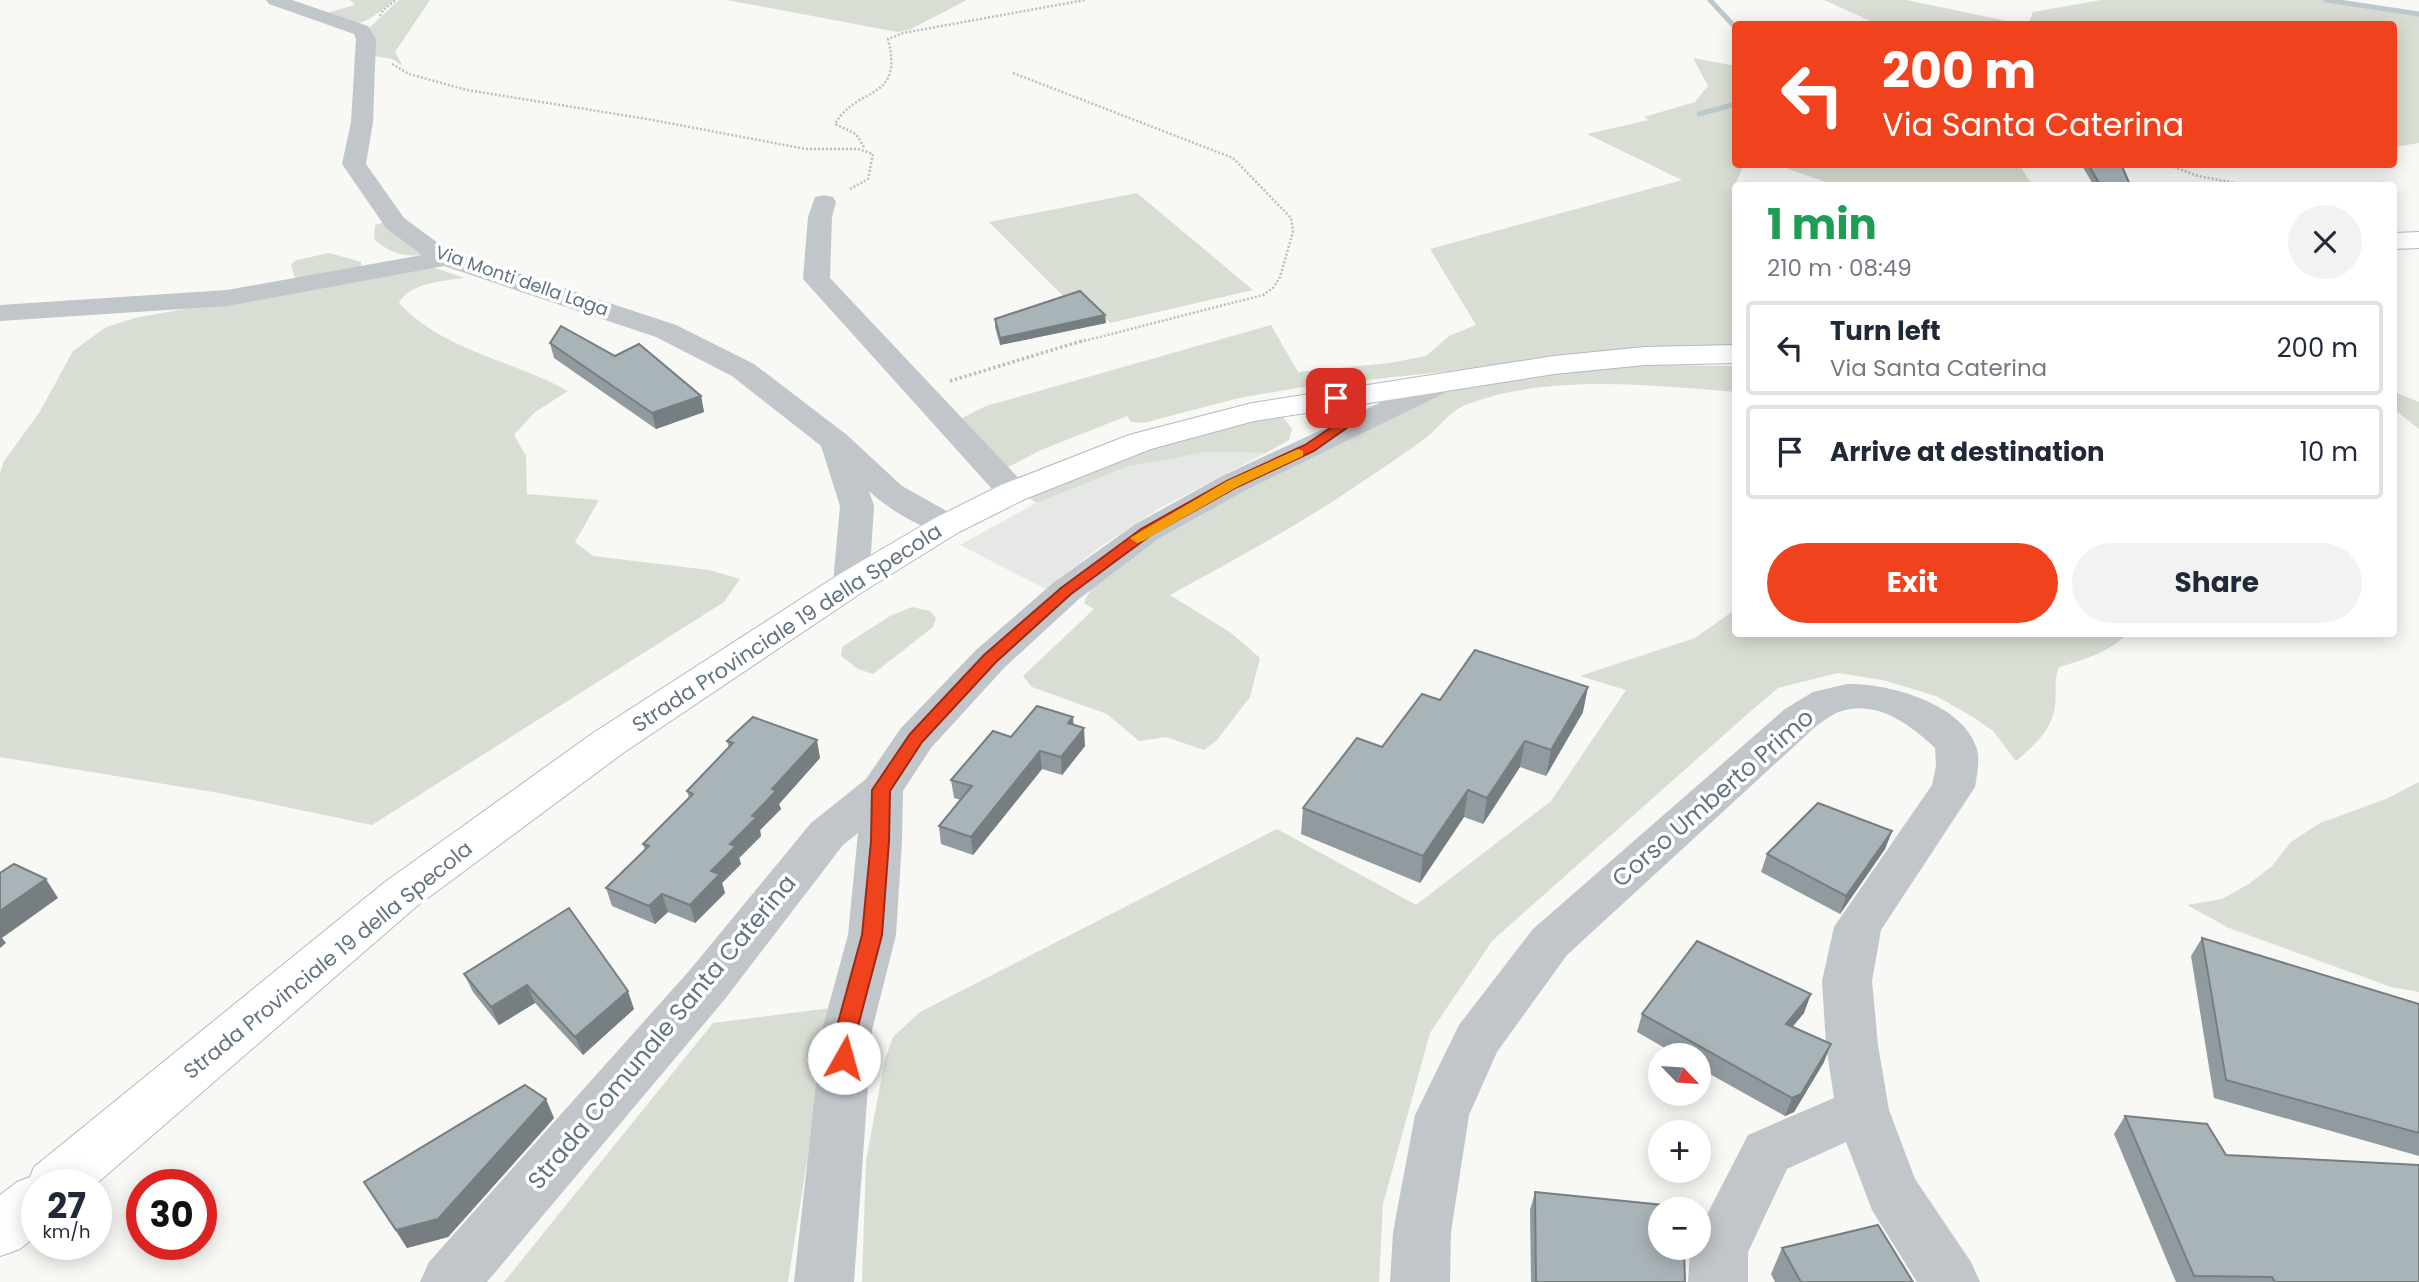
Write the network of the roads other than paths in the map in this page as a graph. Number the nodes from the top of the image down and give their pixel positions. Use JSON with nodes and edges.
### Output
{"nodes":[{"id":1,"x":275,"y":0,"type":"edge"},
{"id":2,"x":824,"y":202,"type":"road end"},
{"id":3,"x":2419,"y":240,"type":"edge"},
{"id":4,"x":2397,"y":241,"type":"edge"},
{"id":5,"x":446,"y":258,"type":"junction"},
{"id":6,"x":0,"y":313,"type":"edge"},
{"id":7,"x":1732,"y":354,"type":"edge"},
{"id":8,"x":1444,"y":382,"type":"junction"},
{"id":9,"x":1336,"y":398,"type":"junction"},
{"id":10,"x":1304,"y":403,"type":"junction"},
{"id":11,"x":836,"y":442,"type":"junction"},
{"id":12,"x":1309,"y":448,"type":"junction"},
{"id":13,"x":1013,"y":492,"type":"junction"},
{"id":14,"x":947,"y":526,"type":"junction"},
{"id":15,"x":851,"y":583,"type":"junction"},
{"id":16,"x":881,"y":790,"type":"junction"},
{"id":17,"x":1862,"y":1110,"type":"junction"},
{"id":18,"x":73,"y":1169,"type":"edge"},
{"id":19,"x":21,"y":1213,"type":"edge"},
{"id":20,"x":0,"y":1230,"type":"edge"},
{"id":21,"x":450,"y":1282,"type":"edge"},
{"id":22,"x":824,"y":1282,"type":"edge"},
{"id":23,"x":1420,"y":1282,"type":"edge"},
{"id":24,"x":1718,"y":1282,"type":"edge"},
{"id":25,"x":1950,"y":1282,"type":"edge"}],
"edges":[{"from":1,"to":5,"type":"street","name":"Via Monti della Laga"},
{"from":2,"to":13,"type":"street"},
{"from":3,"to":4,"type":"main road"},
{"from":5,"to":6,"type":"street"},
{"from":5,"to":11,"type":"street","name":"Via Monti della Laga"},
{"from":7,"to":8,"type":"main road","name":"Strada Provinciale 19 della Specola"},
{"from":8,"to":9,"type":"main road","name":"Strada Provinciale 19 della Specola"},
{"from":8,"to":12,"type":"street"},
{"from":9,"to":10,"type":"main road","name":"Strada Provinciale 19 della Specola"},
{"from":9,"to":12,"type":"street"},
{"from":10,"to":12,"type":"street"},
{"from":10,"to":13,"type":"main road","name":"Strada Provinciale 19 della Specola"},
{"from":11,"to":14,"type":"street","name":"Via Monti della Laga"},
{"from":11,"to":15,"type":"street"},
{"from":12,"to":16,"type":"street","name":"Strada Comunale Santa Caterina"},
{"from":13,"to":14,"type":"main road","name":"Strada Provinciale 19 della Specola"},
{"from":14,"to":15,"type":"main road","name":"Strada Provinciale 19 della Specola"},
{"from":15,"to":18,"type":"main road","name":"Strada Provinciale 19 della Specola"},
{"from":16,"to":21,"type":"street","name":"Strada Comunale Santa Caterina"},
{"from":16,"to":22,"type":"street"},
{"from":17,"to":23,"type":"street","name":"Corso Umberto Primo"},
{"from":17,"to":24,"type":"street"},
{"from":17,"to":25,"type":"street","name":"Corso Umberto Primo"},
{"from":19,"to":20,"type":"main road"}]}
